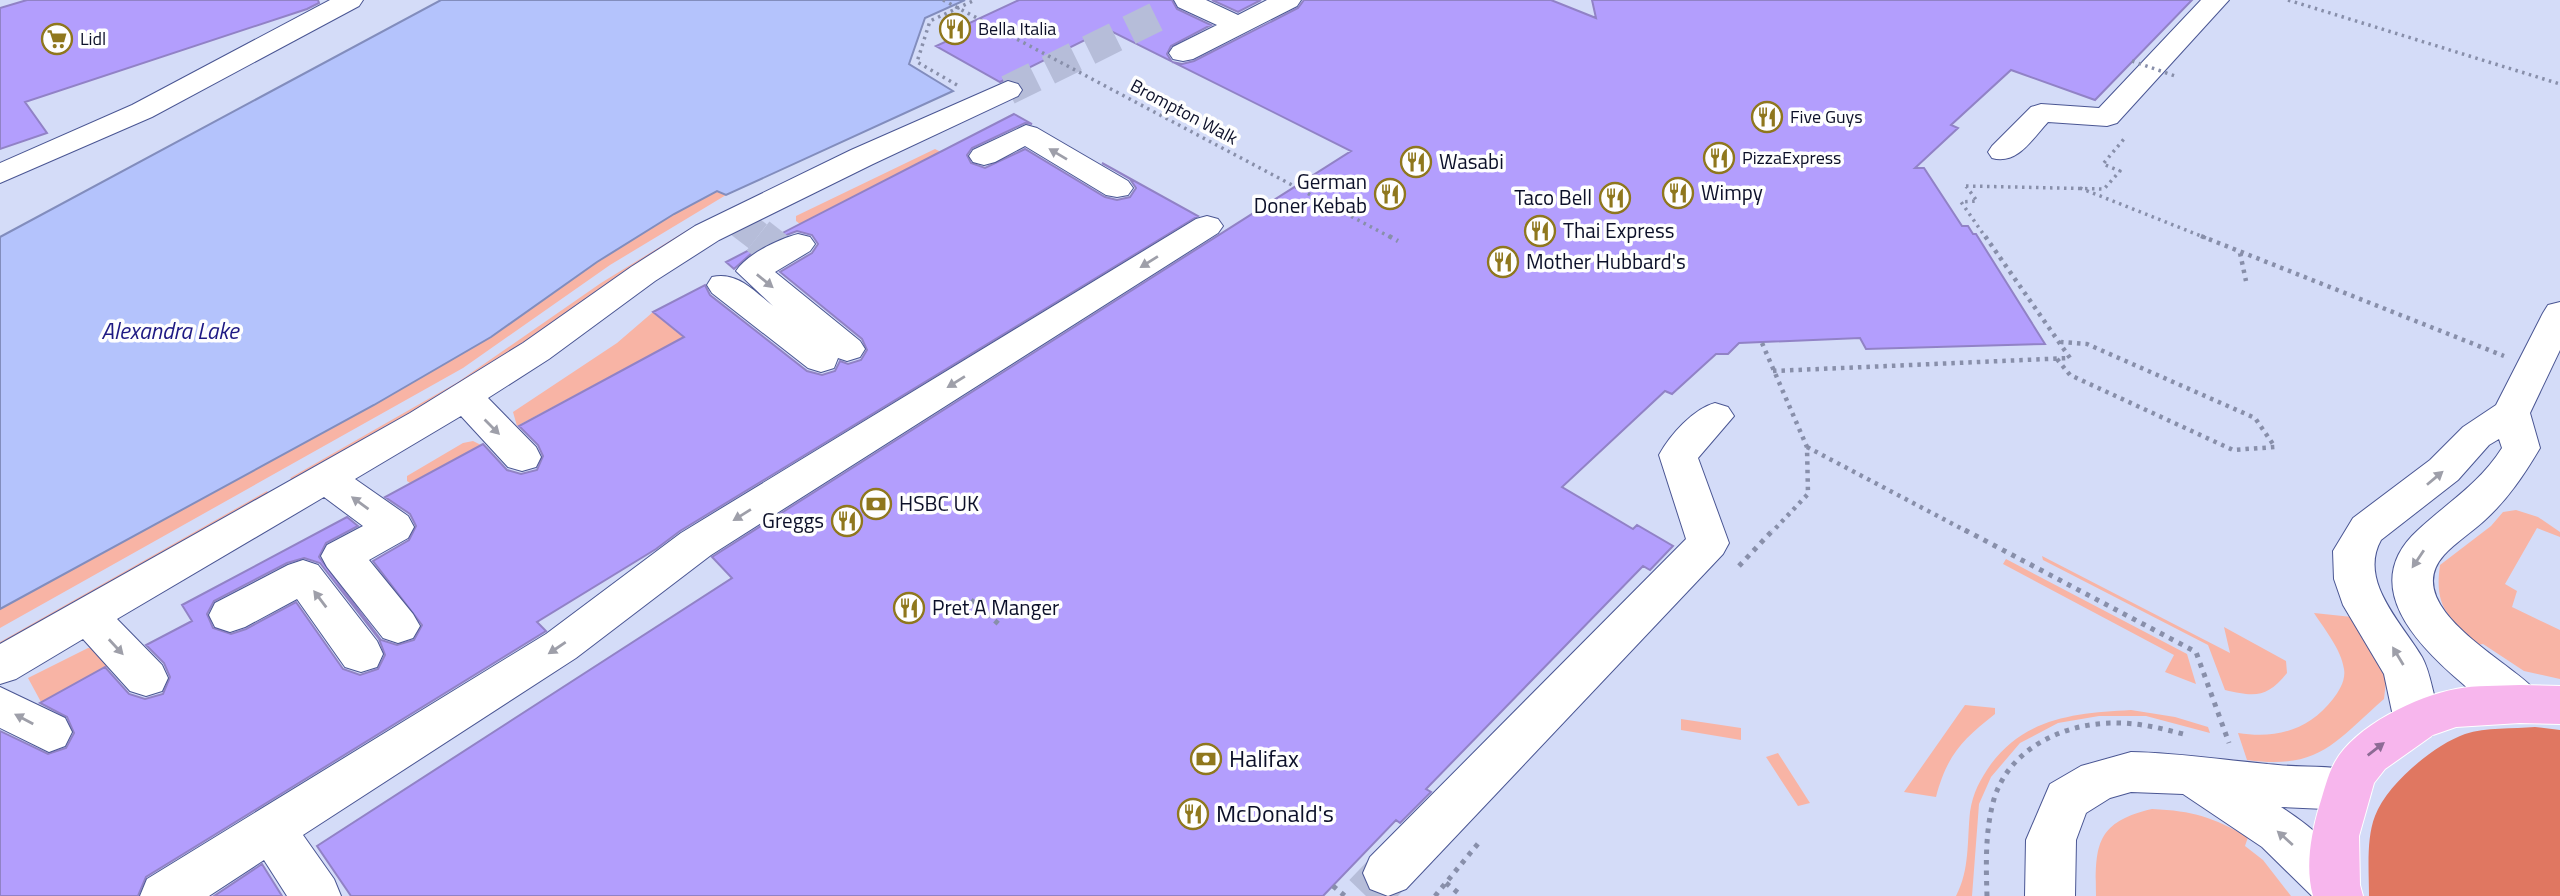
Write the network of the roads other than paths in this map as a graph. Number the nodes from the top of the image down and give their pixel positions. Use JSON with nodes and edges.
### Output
{"nodes":[{"id":1,"x":350,"y":0,"type":"edge"},
{"id":2,"x":1288,"y":0,"type":"edge"},
{"id":3,"x":2216,"y":0,"type":"edge"},
{"id":4,"x":1181,"y":4,"type":"edge"},
{"id":5,"x":1238,"y":26,"type":"junction"},
{"id":6,"x":1183,"y":53,"type":"dead end"},
{"id":7,"x":1008,"y":90,"type":"tunnel mouth"},
{"id":8,"x":957,"y":146,"type":"junction"},
{"id":9,"x":2003,"y":152,"type":"dead end"},
{"id":10,"x":0,"y":174,"type":"edge"},
{"id":11,"x":1117,"y":188,"type":"dead end"},
{"id":12,"x":1207,"y":226,"type":"dead end"},
{"id":13,"x":798,"y":244,"type":"dead end"},
{"id":14,"x":724,"y":285,"type":"dead end"},
{"id":15,"x":2560,"y":313,"type":"edge"},
{"id":16,"x":464,"y":396,"type":"junction"},
{"id":17,"x":2511,"y":412,"type":"junction"},
{"id":18,"x":1715,"y":416,"type":"dead end"},
{"id":19,"x":522,"y":457,"type":"dead end"},
{"id":20,"x":325,"y":478,"type":"junction"},
{"id":21,"x":87,"y":615,"type":"junction"},
{"id":22,"x":230,"y":615,"type":"dead end"},
{"id":23,"x":398,"y":626,"type":"dead end"},
{"id":24,"x":361,"y":654,"type":"dead end"},
{"id":25,"x":0,"y":666,"type":"edge"},
{"id":26,"x":146,"y":678,"type":"dead end"},
{"id":27,"x":2540,"y":704,"type":"edge"},
{"id":28,"x":0,"y":706,"type":"edge"},
{"id":29,"x":2417,"y":720,"type":"junction"},
{"id":30,"x":49,"y":732,"type":"dead end"},
{"id":31,"x":2188,"y":774,"type":"junction"},
{"id":32,"x":2348,"y":789,"type":"junction"},
{"id":33,"x":271,"y":829,"type":"junction"},
{"id":34,"x":1388,"y":873,"type":"tunnel mouth"},
{"id":35,"x":2337,"y":890,"type":"edge"},
{"id":36,"x":165,"y":896,"type":"edge"},
{"id":37,"x":316,"y":896,"type":"edge"},
{"id":38,"x":2050,"y":896,"type":"edge"}],
"edges":[{"from":1,"to":10,"type":"lane"},
{"from":2,"to":5,"type":"lane"},
{"from":3,"to":9,"type":"lane"},
{"from":4,"to":5,"type":"lane"},
{"from":5,"to":6,"type":"lane"},
{"from":7,"to":8,"type":"lane"},
{"from":11,"to":8,"type":"lane","one_way":true},
{"from":8,"to":16,"type":"lane"},
{"from":12,"to":33,"type":"lane","one_way":true},
{"from":13,"to":14,"type":"lane","one_way":true},
{"from":15,"to":17,"type":"lane"},
{"from":16,"to":19,"type":"lane","one_way":true},
{"from":16,"to":20,"type":"lane"},
{"from":17,"to":27,"type":"lane","one_way":true},
{"from":29,"to":17,"type":"lane","one_way":true},
{"from":18,"to":34,"type":"lane"},
{"from":20,"to":21,"type":"lane"},
{"from":23,"to":20,"type":"lane","one_way":true},
{"from":21,"to":25,"type":"lane"},
{"from":21,"to":26,"type":"lane","one_way":true},
{"from":24,"to":22,"type":"lane","one_way":true},
{"from":27,"to":29,"type":"main road"},
{"from":30,"to":28,"type":"lane","one_way":true},
{"from":32,"to":29,"type":"main road","one_way":true},
{"from":31,"to":32,"type":"lane"},
{"from":35,"to":31,"type":"lane","one_way":true},
{"from":31,"to":38,"type":"lane"},
{"from":32,"to":35,"type":"main road"},
{"from":33,"to":36,"type":"lane"},
{"from":33,"to":37,"type":"lane"}]}
